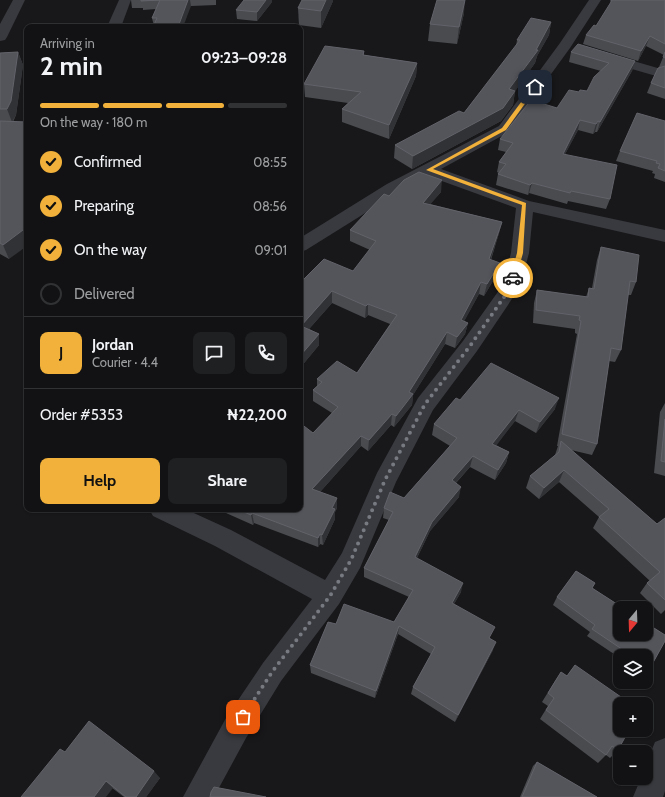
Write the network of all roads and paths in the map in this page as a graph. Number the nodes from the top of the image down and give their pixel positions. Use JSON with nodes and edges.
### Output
{"nodes":[{"id":1,"x":19,"y":0,"type":"edge"},
{"id":2,"x":125,"y":0,"type":"edge"},
{"id":3,"x":580,"y":0,"type":"edge"},
{"id":4,"x":595,"y":0,"type":"edge"},
{"id":5,"x":115,"y":24,"type":"edge"},
{"id":6,"x":567,"y":26,"type":"dead end"},
{"id":7,"x":0,"y":38,"type":"edge"},
{"id":8,"x":566,"y":45,"type":"junction"},
{"id":9,"x":581,"y":49,"type":"edge"},
{"id":10,"x":596,"y":54,"type":"edge"},
{"id":11,"x":656,"y":72,"type":"edge"},
{"id":12,"x":428,"y":170,"type":"junction"},
{"id":13,"x":524,"y":204,"type":"junction"},
{"id":14,"x":665,"y":236,"type":"edge"},
{"id":15,"x":303,"y":244,"type":"edge"},
{"id":16,"x":167,"y":512,"type":"edge"},
{"id":17,"x":330,"y":596,"type":"junction"},
{"id":18,"x":665,"y":752,"type":"edge"},
{"id":19,"x":198,"y":797,"type":"edge"},
{"id":20,"x":648,"y":797,"type":"edge"}],
"edges":[{"from":1,"to":7,"type":"street"},
{"from":2,"to":5,"type":"street"},
{"from":3,"to":6,"type":"street"},
{"from":4,"to":8,"type":"street"},
{"from":8,"to":9,"type":"street"},
{"from":8,"to":12,"type":"street"},
{"from":10,"to":11,"type":"street"},
{"from":12,"to":13,"type":"street"},
{"from":12,"to":15,"type":"street"},
{"from":13,"to":14,"type":"street"},
{"from":13,"to":17,"type":"street"},
{"from":16,"to":17,"type":"street"},
{"from":17,"to":19,"type":"street"},
{"from":18,"to":20,"type":"street"}]}
